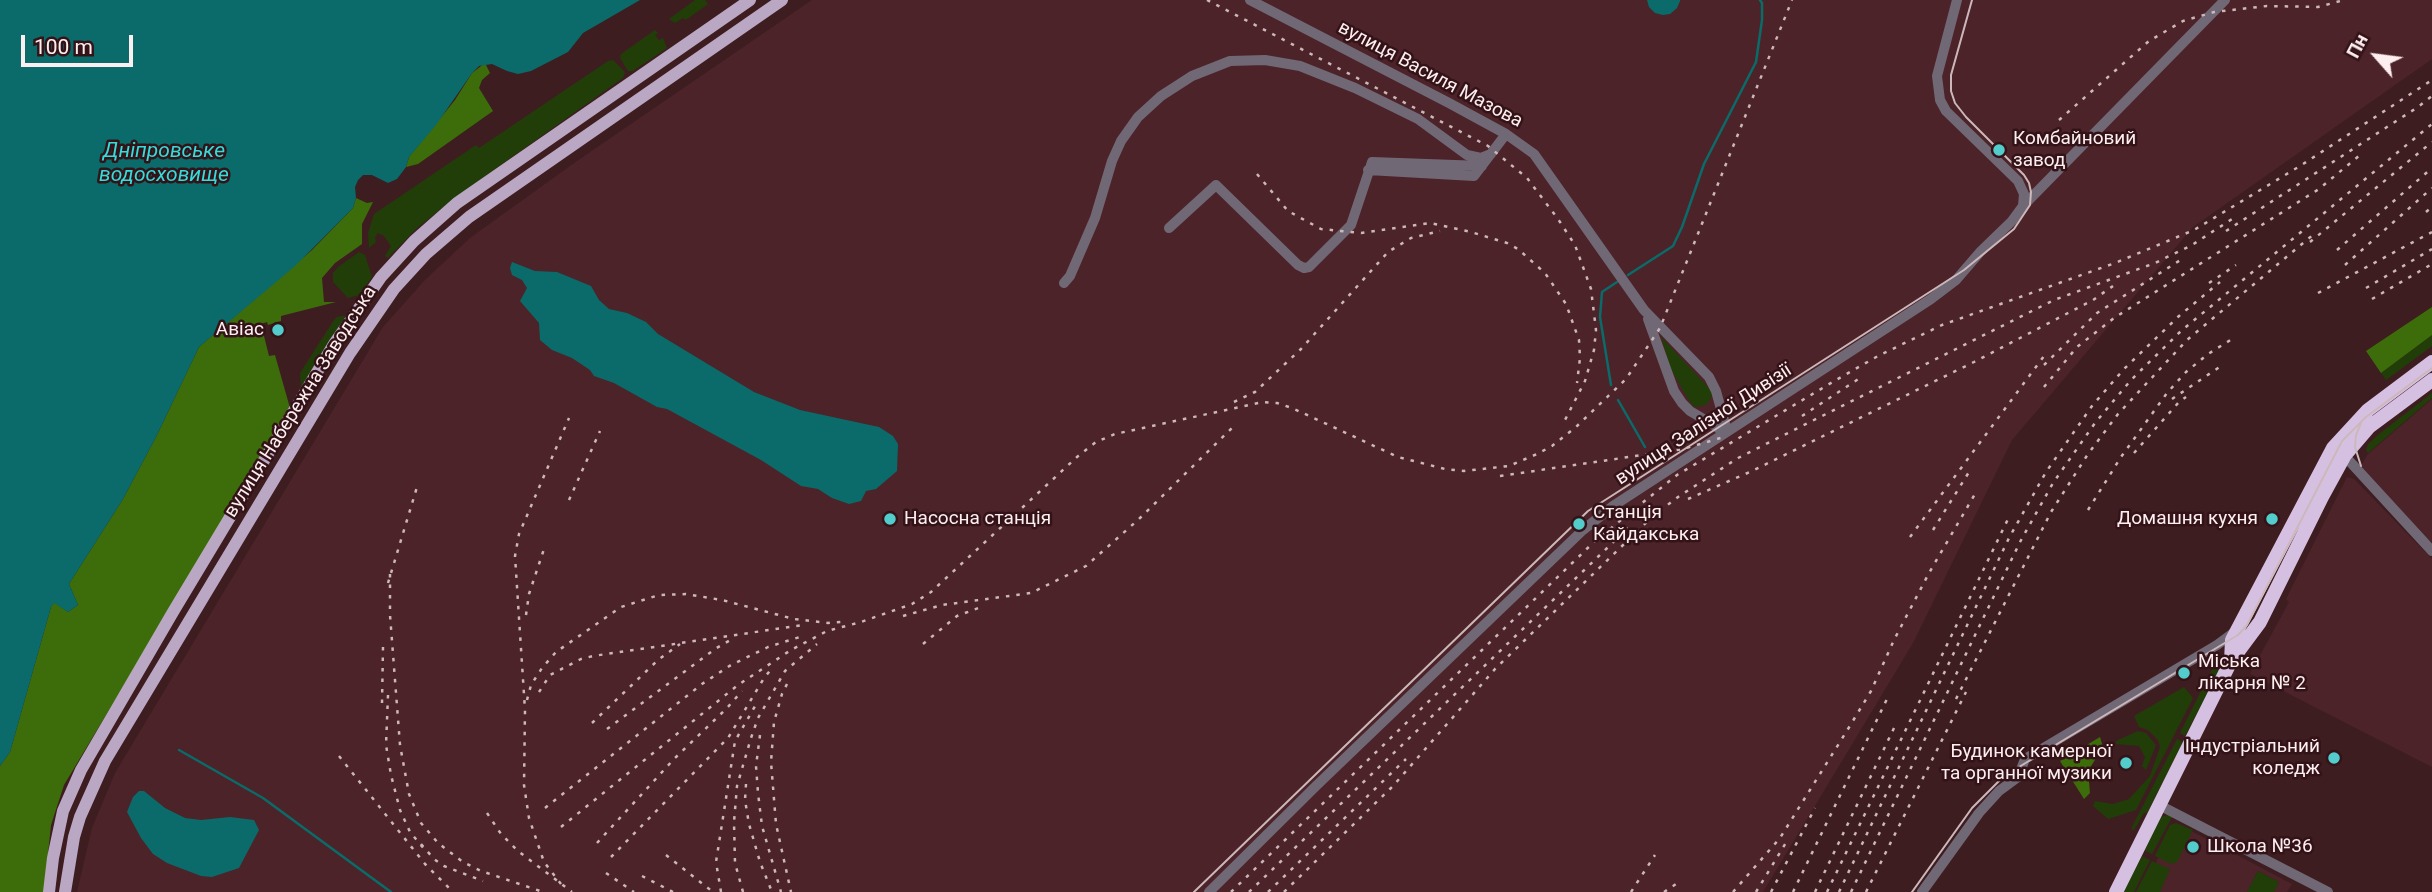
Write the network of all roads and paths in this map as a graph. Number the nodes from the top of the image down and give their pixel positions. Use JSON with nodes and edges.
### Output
{"nodes":[{"id":1,"x":750,"y":0,"type":"edge"},
{"id":2,"x":782,"y":0,"type":"edge"},
{"id":3,"x":1250,"y":0,"type":"edge"},
{"id":4,"x":1957,"y":0,"type":"edge"},
{"id":5,"x":2225,"y":0,"type":"edge"},
{"id":6,"x":1506,"y":134,"type":"junction"},
{"id":7,"x":1491,"y":154,"type":"junction"},
{"id":8,"x":2023,"y":206,"type":"junction"},
{"id":9,"x":1169,"y":228,"type":"dead end"},
{"id":10,"x":1064,"y":283,"type":"dead end"},
{"id":11,"x":1644,"y":310,"type":"junction"},
{"id":12,"x":2432,"y":362,"type":"edge"},
{"id":13,"x":2432,"y":380,"type":"edge"},
{"id":14,"x":1725,"y":432,"type":"junction"},
{"id":15,"x":2339,"y":452,"type":"junction"},
{"id":16,"x":2432,"y":551,"type":"edge"},
{"id":17,"x":2238,"y":629,"type":"junction"},
{"id":18,"x":2217,"y":645,"type":"junction"},
{"id":19,"x":2231,"y":661,"type":"junction"},
{"id":20,"x":2159,"y":805,"type":"junction"},
{"id":21,"x":49,"y":892,"type":"edge"},
{"id":22,"x":65,"y":892,"type":"edge"},
{"id":23,"x":1209,"y":892,"type":"edge"},
{"id":24,"x":1922,"y":892,"type":"edge"},
{"id":25,"x":2116,"y":892,"type":"edge"},
{"id":26,"x":2328,"y":892,"type":"edge"}],
"edges":[{"from":1,"to":21,"type":"main road","name":"вулиця Набережна Заводська"},
{"from":2,"to":22,"type":"main road","name":"вулиця Набережна Заводська"},
{"from":3,"to":6,"type":"street","name":"вулиця Василя Мазова"},
{"from":4,"to":8,"type":"street"},
{"from":5,"to":8,"type":"street","name":"вулиця Залізної Дивізії"},
{"from":6,"to":7,"type":"street"},
{"from":6,"to":11,"type":"street","name":"вулиця Василя Мазова"},
{"from":7,"to":9,"type":"street"},
{"from":7,"to":10,"type":"street"},
{"from":8,"to":14,"type":"street","name":"вулиця Залізної Дивізії"},
{"from":11,"to":14,"type":"street","name":"вулиця Василя Мазова"},
{"from":11,"to":14,"type":"street","name":"вулиця Василя Мазова"},
{"from":12,"to":15,"type":"highway"},
{"from":13,"to":15,"type":"highway"},
{"from":14,"to":23,"type":"street","name":"вулиця Залізної Дивізії"},
{"from":15,"to":16,"type":"street"},
{"from":15,"to":17,"type":"highway"},
{"from":15,"to":19,"type":"highway"},
{"from":17,"to":18,"type":"street"},
{"from":17,"to":19,"type":"highway"},
{"from":18,"to":19,"type":"street"},
{"from":18,"to":24,"type":"street"},
{"from":19,"to":20,"type":"highway"},
{"from":20,"to":25,"type":"highway"},
{"from":20,"to":26,"type":"street"}]}
